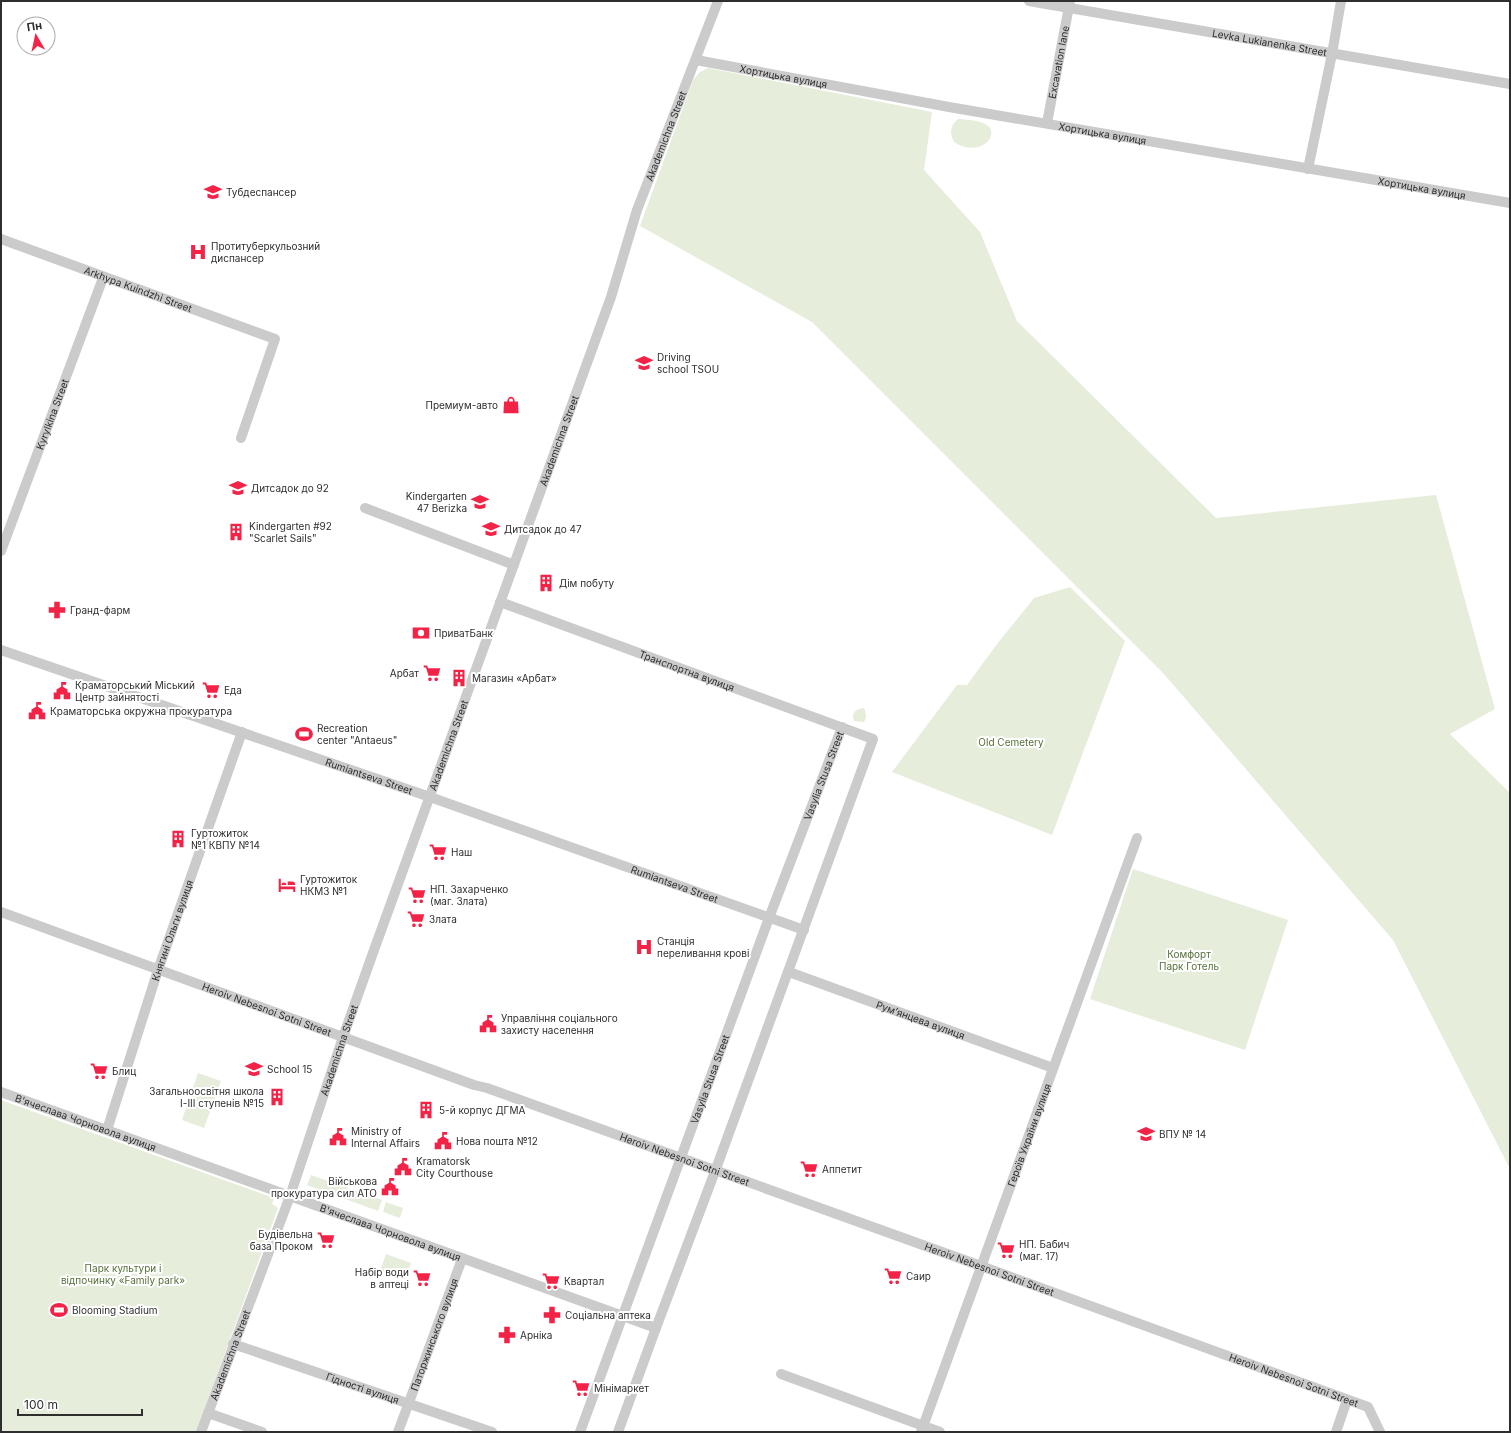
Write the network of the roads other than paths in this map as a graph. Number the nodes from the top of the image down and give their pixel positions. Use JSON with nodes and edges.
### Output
{"nodes":[{"id":1,"x":718,"y":1,"type":"edge"},
{"id":2,"x":1030,"y":1,"type":"edge"},
{"id":3,"x":1341,"y":1,"type":"edge"},
{"id":4,"x":1069,"y":5,"type":"edge"},
{"id":5,"x":1332,"y":54,"type":"junction"},
{"id":6,"x":696,"y":60,"type":"junction"},
{"id":7,"x":1510,"y":84,"type":"edge"},
{"id":8,"x":1047,"y":123,"type":"junction"},
{"id":9,"x":1308,"y":169,"type":"junction"},
{"id":10,"x":1510,"y":203,"type":"edge"},
{"id":11,"x":1,"y":239,"type":"edge"},
{"id":12,"x":103,"y":278,"type":"junction"},
{"id":13,"x":241,"y":438,"type":"dead end"},
{"id":14,"x":365,"y":508,"type":"dead end"},
{"id":15,"x":1,"y":551,"type":"edge"},
{"id":16,"x":514,"y":565,"type":"junction"},
{"id":17,"x":500,"y":602,"type":"junction"},
{"id":18,"x":1,"y":650,"type":"edge"},
{"id":19,"x":842,"y":727,"type":"junction"},
{"id":20,"x":242,"y":732,"type":"junction"},
{"id":21,"x":430,"y":797,"type":"junction"},
{"id":22,"x":1137,"y":838,"type":"dead end"},
{"id":23,"x":1,"y":912,"type":"edge"},
{"id":24,"x":769,"y":918,"type":"junction"},
{"id":25,"x":804,"y":930,"type":"junction"},
{"id":26,"x":158,"y":970,"type":"junction"},
{"id":27,"x":789,"y":972,"type":"junction"},
{"id":28,"x":343,"y":1037,"type":"junction"},
{"id":29,"x":1053,"y":1068,"type":"junction"},
{"id":30,"x":1,"y":1092,"type":"edge"},
{"id":31,"x":107,"y":1130,"type":"junction"},
{"id":32,"x":681,"y":1158,"type":"junction"},
{"id":33,"x":716,"y":1170,"type":"junction"},
{"id":34,"x":290,"y":1196,"type":"junction"},
{"id":35,"x":462,"y":1258,"type":"junction"},
{"id":36,"x":981,"y":1266,"type":"junction"},
{"id":37,"x":622,"y":1316,"type":"junction"},
{"id":38,"x":656,"y":1328,"type":"junction"},
{"id":39,"x":233,"y":1344,"type":"junction"},
{"id":40,"x":781,"y":1374,"type":"dead end"},
{"id":41,"x":1347,"y":1400,"type":"junction"},
{"id":42,"x":409,"y":1403,"type":"junction"},
{"id":43,"x":208,"y":1413,"type":"junction"},
{"id":44,"x":922,"y":1429,"type":"edge"},
{"id":45,"x":201,"y":1432,"type":"edge"},
{"id":46,"x":262,"y":1432,"type":"edge"},
{"id":47,"x":398,"y":1432,"type":"edge"},
{"id":48,"x":492,"y":1432,"type":"edge"},
{"id":49,"x":580,"y":1432,"type":"edge"},
{"id":50,"x":618,"y":1432,"type":"edge"},
{"id":51,"x":940,"y":1432,"type":"edge"},
{"id":52,"x":1336,"y":1432,"type":"edge"},
{"id":53,"x":1380,"y":1432,"type":"edge"}],
"edges":[{"from":1,"to":6,"type":"street","name":"Akademichna Street"},
{"from":2,"to":4,"type":"street","name":"Levka Lukianenka Street"},
{"from":3,"to":5,"type":"street"},
{"from":4,"to":5,"type":"street","name":"Levka Lukianenka Street"},
{"from":4,"to":8,"type":"street","name":"Excavation lane"},
{"from":5,"to":7,"type":"street","name":"Levka Lukianenka Street"},
{"from":5,"to":9,"type":"street"},
{"from":6,"to":8,"type":"street","name":"Хортицька вулиця"},
{"from":6,"to":16,"type":"street","name":"Akademichna Street"},
{"from":8,"to":9,"type":"street","name":"Хортицька вулиця"},
{"from":9,"to":10,"type":"street","name":"Хортицька вулиця"},
{"from":11,"to":12,"type":"street","name":"Arkhypa Kuindzhi Street"},
{"from":12,"to":13,"type":"street","name":"Arkhypa Kuindzhi Street"},
{"from":12,"to":15,"type":"street","name":"Kyrylkina Street"},
{"from":14,"to":16,"type":"street"},
{"from":16,"to":17,"type":"street","name":"Akademichna Street"},
{"from":17,"to":19,"type":"street","name":"Транспортна вулиця"},
{"from":17,"to":21,"type":"street","name":"Akademichna Street"},
{"from":18,"to":20,"type":"street","name":"Rumiantseva Street"},
{"from":19,"to":24,"type":"street","name":"Vasylia Stusa Street"},
{"from":19,"to":25,"type":"street","name":"Транспортна вулиця"},
{"from":20,"to":21,"type":"street","name":"Rumiantseva Street"},
{"from":20,"to":26,"type":"street","name":"Княгині Ольги вулиця"},
{"from":21,"to":24,"type":"street","name":"Rumiantseva Street"},
{"from":21,"to":28,"type":"street","name":"Akademichna Street"},
{"from":22,"to":29,"type":"street","name":"Героїв України вулиця"},
{"from":23,"to":26,"type":"street","name":"Heroiv Nebesnoi Sotni Street"},
{"from":24,"to":25,"type":"street","name":"Rumiantseva Street"},
{"from":24,"to":32,"type":"street","name":"Vasylia Stusa Street"},
{"from":25,"to":27,"type":"street"},
{"from":26,"to":28,"type":"street","name":"Heroiv Nebesnoi Sotni Street"},
{"from":26,"to":31,"type":"street","name":"Княгині Ольги вулиця"},
{"from":27,"to":29,"type":"street","name":"Рум’янцева вулиця"},
{"from":27,"to":33,"type":"street"},
{"from":28,"to":32,"type":"street","name":"Heroiv Nebesnoi Sotni Street"},
{"from":28,"to":34,"type":"street","name":"Akademichna Street"},
{"from":29,"to":36,"type":"street","name":"Героїв України вулиця"},
{"from":30,"to":31,"type":"street","name":"В'ячеслава Чорновола вулиця"},
{"from":31,"to":34,"type":"street","name":"В'ячеслава Чорновола вулиця"},
{"from":32,"to":33,"type":"street","name":"Heroiv Nebesnoi Sotni Street"},
{"from":32,"to":37,"type":"street","name":"Vasylia Stusa Street"},
{"from":33,"to":36,"type":"street","name":"Heroiv Nebesnoi Sotni Street"},
{"from":33,"to":38,"type":"street"},
{"from":34,"to":35,"type":"street","name":"В'ячеслава Чорновола вулиця"},
{"from":34,"to":39,"type":"street","name":"Akademichna Street"},
{"from":35,"to":37,"type":"street","name":"В'ячеслава Чорновола вулиця"},
{"from":35,"to":42,"type":"street","name":"Паторжинського вулиця"},
{"from":36,"to":41,"type":"street","name":"Heroiv Nebesnoi Sotni Street"},
{"from":36,"to":44,"type":"street","name":"Героїв України вулиця"},
{"from":37,"to":38,"type":"street","name":"В'ячеслава Чорновола вулиця"},
{"from":37,"to":49,"type":"street","name":"Vasylia Stusa Street"},
{"from":38,"to":50,"type":"street"},
{"from":39,"to":42,"type":"street","name":"Гідності вулиця"},
{"from":39,"to":43,"type":"street","name":"Akademichna Street"},
{"from":40,"to":44,"type":"street"},
{"from":41,"to":52,"type":"street"},
{"from":41,"to":53,"type":"street","name":"Heroiv Nebesnoi Sotni Street"},
{"from":42,"to":47,"type":"street","name":"Паторжинського вулиця"},
{"from":42,"to":48,"type":"street","name":"Гідності вулиця"},
{"from":43,"to":45,"type":"street","name":"Akademichna Street"},
{"from":43,"to":46,"type":"street"},
{"from":44,"to":51,"type":"street"}]}
